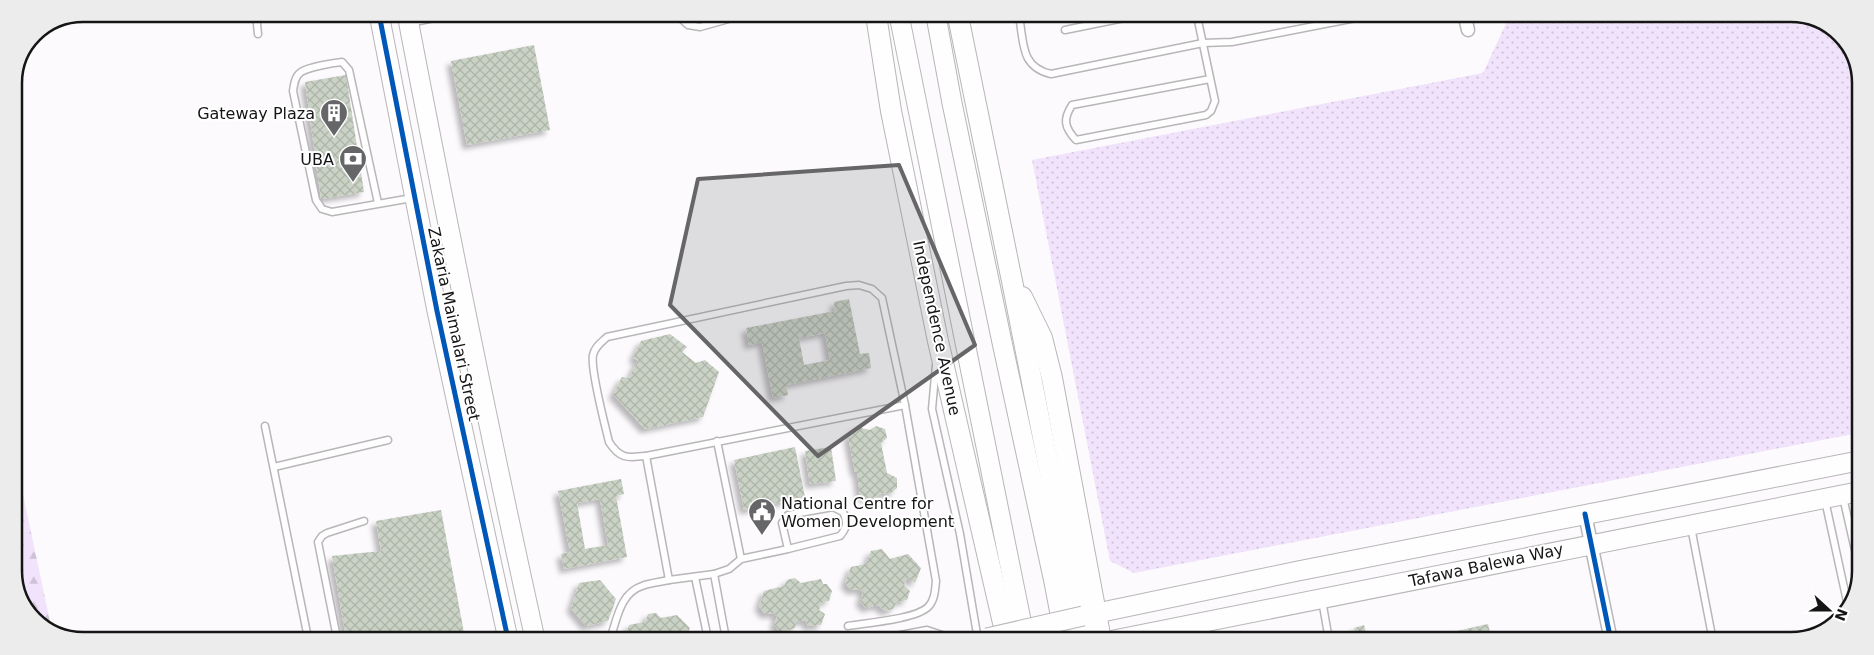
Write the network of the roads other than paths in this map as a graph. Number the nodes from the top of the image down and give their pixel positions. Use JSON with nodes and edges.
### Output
{"nodes":[{"id":1,"x":257,"y":23,"type":"edge"},
{"id":2,"x":381,"y":23,"type":"edge"},
{"id":3,"x":409,"y":23,"type":"edge"},
{"id":4,"x":686,"y":23,"type":"edge"},
{"id":5,"x":714,"y":23,"type":"edge"},
{"id":6,"x":877,"y":23,"type":"edge"},
{"id":7,"x":900,"y":23,"type":"edge"},
{"id":8,"x":937,"y":23,"type":"edge"},
{"id":9,"x":959,"y":23,"type":"edge"},
{"id":10,"x":972,"y":23,"type":"edge"},
{"id":11,"x":1020,"y":23,"type":"edge"},
{"id":12,"x":1100,"y":23,"type":"edge"},
{"id":13,"x":1198,"y":23,"type":"edge"},
{"id":14,"x":1330,"y":23,"type":"edge"},
{"id":15,"x":1466,"y":23,"type":"edge"},
{"id":16,"x":1065,"y":30,"type":"dead end"},
{"id":17,"x":1468,"y":30,"type":"dead end"},
{"id":18,"x":258,"y":34,"type":"dead end"},
{"id":19,"x":1202,"y":43,"type":"junction"},
{"id":20,"x":1210,"y":79,"type":"junction"},
{"id":21,"x":972,"y":87,"type":"junction"},
{"id":22,"x":415,"y":197,"type":"junction"},
{"id":23,"x":378,"y":203,"type":"junction"},
{"id":24,"x":455,"y":262,"type":"junction"},
{"id":25,"x":429,"y":269,"type":"junction"},
{"id":26,"x":1033,"y":339,"type":"junction"},
{"id":27,"x":938,"y":341,"type":"junction"},
{"id":28,"x":904,"y":405,"type":"junction"},
{"id":29,"x":265,"y":426,"type":"dead end"},
{"id":30,"x":388,"y":440,"type":"dead end"},
{"id":31,"x":717,"y":441,"type":"junction"},
{"id":32,"x":646,"y":456,"type":"junction"},
{"id":33,"x":1852,"y":462,"type":"edge"},
{"id":34,"x":274,"y":467,"type":"junction"},
{"id":35,"x":1842,"y":496,"type":"edge"},
{"id":36,"x":1585,"y":514,"type":"junction"},
{"id":37,"x":364,"y":521,"type":"dead end"},
{"id":38,"x":1691,"y":525,"type":"junction"},
{"id":39,"x":1852,"y":529,"type":"edge"},
{"id":40,"x":1591,"y":544,"type":"junction"},
{"id":41,"x":788,"y":549,"type":"junction"},
{"id":42,"x":741,"y":559,"type":"junction"},
{"id":43,"x":714,"y":574,"type":"junction"},
{"id":44,"x":695,"y":577,"type":"junction"},
{"id":45,"x":669,"y":580,"type":"junction"},
{"id":46,"x":1847,"y":593,"type":"edge"},
{"id":47,"x":1322,"y":599,"type":"junction"},
{"id":48,"x":1090,"y":614,"type":"junction"},
{"id":49,"x":848,"y":626,"type":"dead end"},
{"id":50,"x":307,"y":632,"type":"edge"},
{"id":51,"x":335,"y":632,"type":"edge"},
{"id":52,"x":506,"y":632,"type":"edge"},
{"id":53,"x":533,"y":632,"type":"edge"},
{"id":54,"x":612,"y":632,"type":"edge"},
{"id":55,"x":707,"y":632,"type":"edge"},
{"id":56,"x":725,"y":632,"type":"edge"},
{"id":57,"x":916,"y":632,"type":"edge"},
{"id":58,"x":932,"y":632,"type":"edge"},
{"id":59,"x":985,"y":632,"type":"edge"},
{"id":60,"x":986,"y":632,"type":"edge"},
{"id":61,"x":1016,"y":632,"type":"edge"},
{"id":62,"x":1023,"y":632,"type":"edge"},
{"id":63,"x":1063,"y":632,"type":"edge"},
{"id":64,"x":1082,"y":632,"type":"edge"},
{"id":65,"x":1098,"y":632,"type":"edge"},
{"id":66,"x":1155,"y":632,"type":"edge"},
{"id":67,"x":1328,"y":632,"type":"edge"},
{"id":68,"x":1609,"y":632,"type":"edge"},
{"id":69,"x":1711,"y":632,"type":"edge"}],
"edges":[{"from":1,"to":18,"type":"lane"},
{"from":2,"to":22,"type":"main road","name":"Zakaria Maimalari Street"},
{"from":3,"to":24,"type":"main road","name":"Zakaria Maimalari Street"},
{"from":4,"to":5,"type":"lane"},
{"from":6,"to":27,"type":"main road","name":"Independence Avenue"},
{"from":7,"to":62,"type":"main road","name":"Independence Avenue"},
{"from":8,"to":63,"type":"main road"},
{"from":9,"to":21,"type":"main road"},
{"from":10,"to":21,"type":"main road"},
{"from":11,"to":19,"type":"lane"},
{"from":12,"to":16,"type":"lane"},
{"from":13,"to":19,"type":"lane"},
{"from":14,"to":19,"type":"lane"},
{"from":15,"to":17,"type":"street"},
{"from":19,"to":20,"type":"lane"},
{"from":20,"to":20,"type":"lane"},
{"from":21,"to":26,"type":"main road"},
{"from":22,"to":23,"type":"lane"},
{"from":22,"to":25,"type":"main road","name":"Zakaria Maimalari Street"},
{"from":23,"to":23,"type":"lane"},
{"from":24,"to":25,"type":"main road"},
{"from":24,"to":53,"type":"main road","name":"Zakaria Maimalari Street"},
{"from":25,"to":52,"type":"main road","name":"Zakaria Maimalari Street"},
{"from":26,"to":48,"type":"main road"},
{"from":26,"to":64,"type":"main road"},
{"from":27,"to":59,"type":"lane"},
{"from":27,"to":60,"type":"main road","name":"Independence Avenue"},
{"from":28,"to":31,"type":"lane"},
{"from":28,"to":32,"type":"lane"},
{"from":28,"to":49,"type":"lane"},
{"from":29,"to":34,"type":"lane"},
{"from":30,"to":34,"type":"lane"},
{"from":31,"to":32,"type":"lane"},
{"from":31,"to":42,"type":"lane"},
{"from":32,"to":45,"type":"lane"},
{"from":33,"to":36,"type":"main road"},
{"from":34,"to":50,"type":"lane"},
{"from":35,"to":38,"type":"main road","name":"Tafawa Balewa Way"},
{"from":35,"to":39,"type":"lane"},
{"from":35,"to":46,"type":"lane"},
{"from":36,"to":40,"type":"street"},
{"from":36,"to":48,"type":"main road"},
{"from":37,"to":51,"type":"lane"},
{"from":38,"to":40,"type":"main road","name":"Tafawa Balewa Way"},
{"from":38,"to":69,"type":"lane"},
{"from":40,"to":47,"type":"main road","name":"Tafawa Balewa Way"},
{"from":40,"to":68,"type":"street"},
{"from":41,"to":41,"type":"lane"},
{"from":41,"to":42,"type":"lane"},
{"from":42,"to":43,"type":"lane"},
{"from":43,"to":44,"type":"lane"},
{"from":43,"to":56,"type":"lane"},
{"from":44,"to":45,"type":"lane"},
{"from":44,"to":55,"type":"lane"},
{"from":45,"to":54,"type":"lane"},
{"from":47,"to":66,"type":"main road","name":"Tafawa Balewa Way"},
{"from":47,"to":67,"type":"lane"},
{"from":48,"to":61,"type":"main road","bridge":true},
{"from":48,"to":65,"type":"main road"},
{"from":57,"to":58,"type":"lane"}]}
